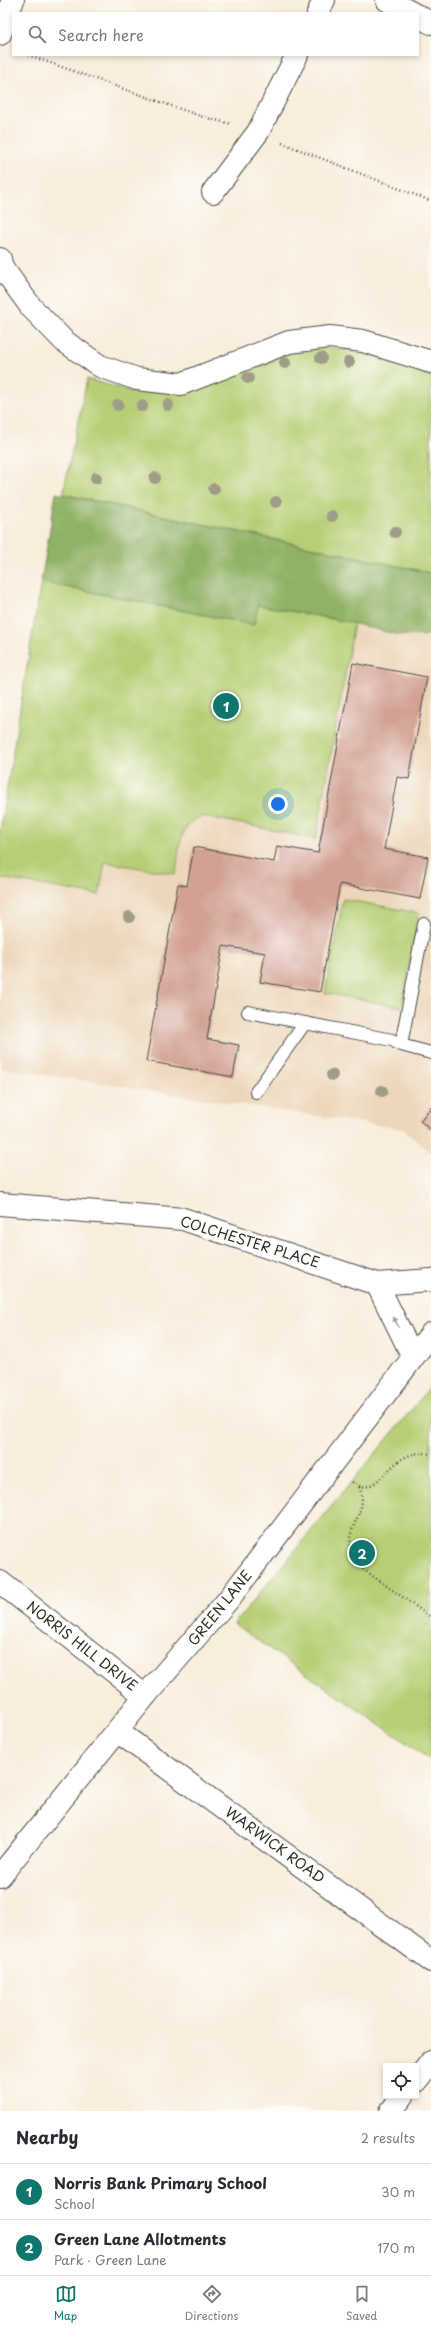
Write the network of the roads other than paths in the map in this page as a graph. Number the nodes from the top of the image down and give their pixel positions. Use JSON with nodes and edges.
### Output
{"nodes":[{"id":1,"x":13,"y":0,"type":"edge"},
{"id":2,"x":324,"y":0,"type":"edge"},
{"id":3,"x":387,"y":0,"type":"edge"},
{"id":4,"x":318,"y":12,"type":"edge"},
{"id":5,"x":410,"y":12,"type":"edge"},
{"id":6,"x":419,"y":17,"type":"edge"},
{"id":7,"x":431,"y":23,"type":"edge"},
{"id":8,"x":0,"y":34,"type":"edge"},
{"id":9,"x":296,"y":56,"type":"edge"},
{"id":10,"x":213,"y":192,"type":"dead end"},
{"id":11,"x":1,"y":265,"type":"edge"},
{"id":12,"x":431,"y":362,"type":"edge"},
{"id":13,"x":424,"y":924,"type":"dead end"},
{"id":14,"x":248,"y":1012,"type":"dead end"},
{"id":15,"x":305,"y":1023,"type":"junction"},
{"id":16,"x":401,"y":1045,"type":"junction"},
{"id":17,"x":431,"y":1053,"type":"edge"},
{"id":18,"x":256,"y":1092,"type":"dead end"},
{"id":19,"x":0,"y":1204,"type":"edge"},
{"id":20,"x":431,"y":1280,"type":"edge"},
{"id":21,"x":377,"y":1284,"type":"junction"},
{"id":22,"x":431,"y":1334,"type":"edge"},
{"id":23,"x":412,"y":1357,"type":"junction"},
{"id":24,"x":0,"y":1582,"type":"edge"},
{"id":25,"x":145,"y":1696,"type":"junction"},
{"id":26,"x":117,"y":1731,"type":"junction"},
{"id":27,"x":0,"y":1876,"type":"edge"},
{"id":28,"x":431,"y":1961,"type":"edge"},
{"id":29,"x":431,"y":2062,"type":"edge"},
{"id":30,"x":419,"y":2077,"type":"edge"},
{"id":31,"x":401,"y":2099,"type":"edge"},
{"id":32,"x":391,"y":2111,"type":"edge"}],
"edges":[{"from":1,"to":8,"type":"street"},
{"from":2,"to":4,"type":"street"},
{"from":3,"to":5,"type":"street"},
{"from":6,"to":7,"type":"street"},
{"from":9,"to":10,"type":"street"},
{"from":11,"to":12,"type":"street"},
{"from":13,"to":16,"type":"lane"},
{"from":14,"to":15,"type":"lane"},
{"from":15,"to":16,"type":"lane"},
{"from":15,"to":18,"type":"lane"},
{"from":16,"to":17,"type":"lane"},
{"from":19,"to":21,"type":"street","name":"COLCHESTER PLACE"},
{"from":20,"to":21,"type":"street","name":"COLCHESTER PLACE"},
{"from":23,"to":21,"type":"street","one_way":true},
{"from":22,"to":23,"type":"street","name":"GREEN LANE"},
{"from":23,"to":25,"type":"street","name":"GREEN LANE"},
{"from":24,"to":25,"type":"street","name":"NORRIS HILL DRIVE"},
{"from":25,"to":26,"type":"street","name":"GREEN LANE"},
{"from":26,"to":27,"type":"street","name":"GREEN LANE"},
{"from":26,"to":28,"type":"street","name":"WARWICK ROAD"},
{"from":29,"to":30,"type":"street"},
{"from":31,"to":32,"type":"street"}]}
